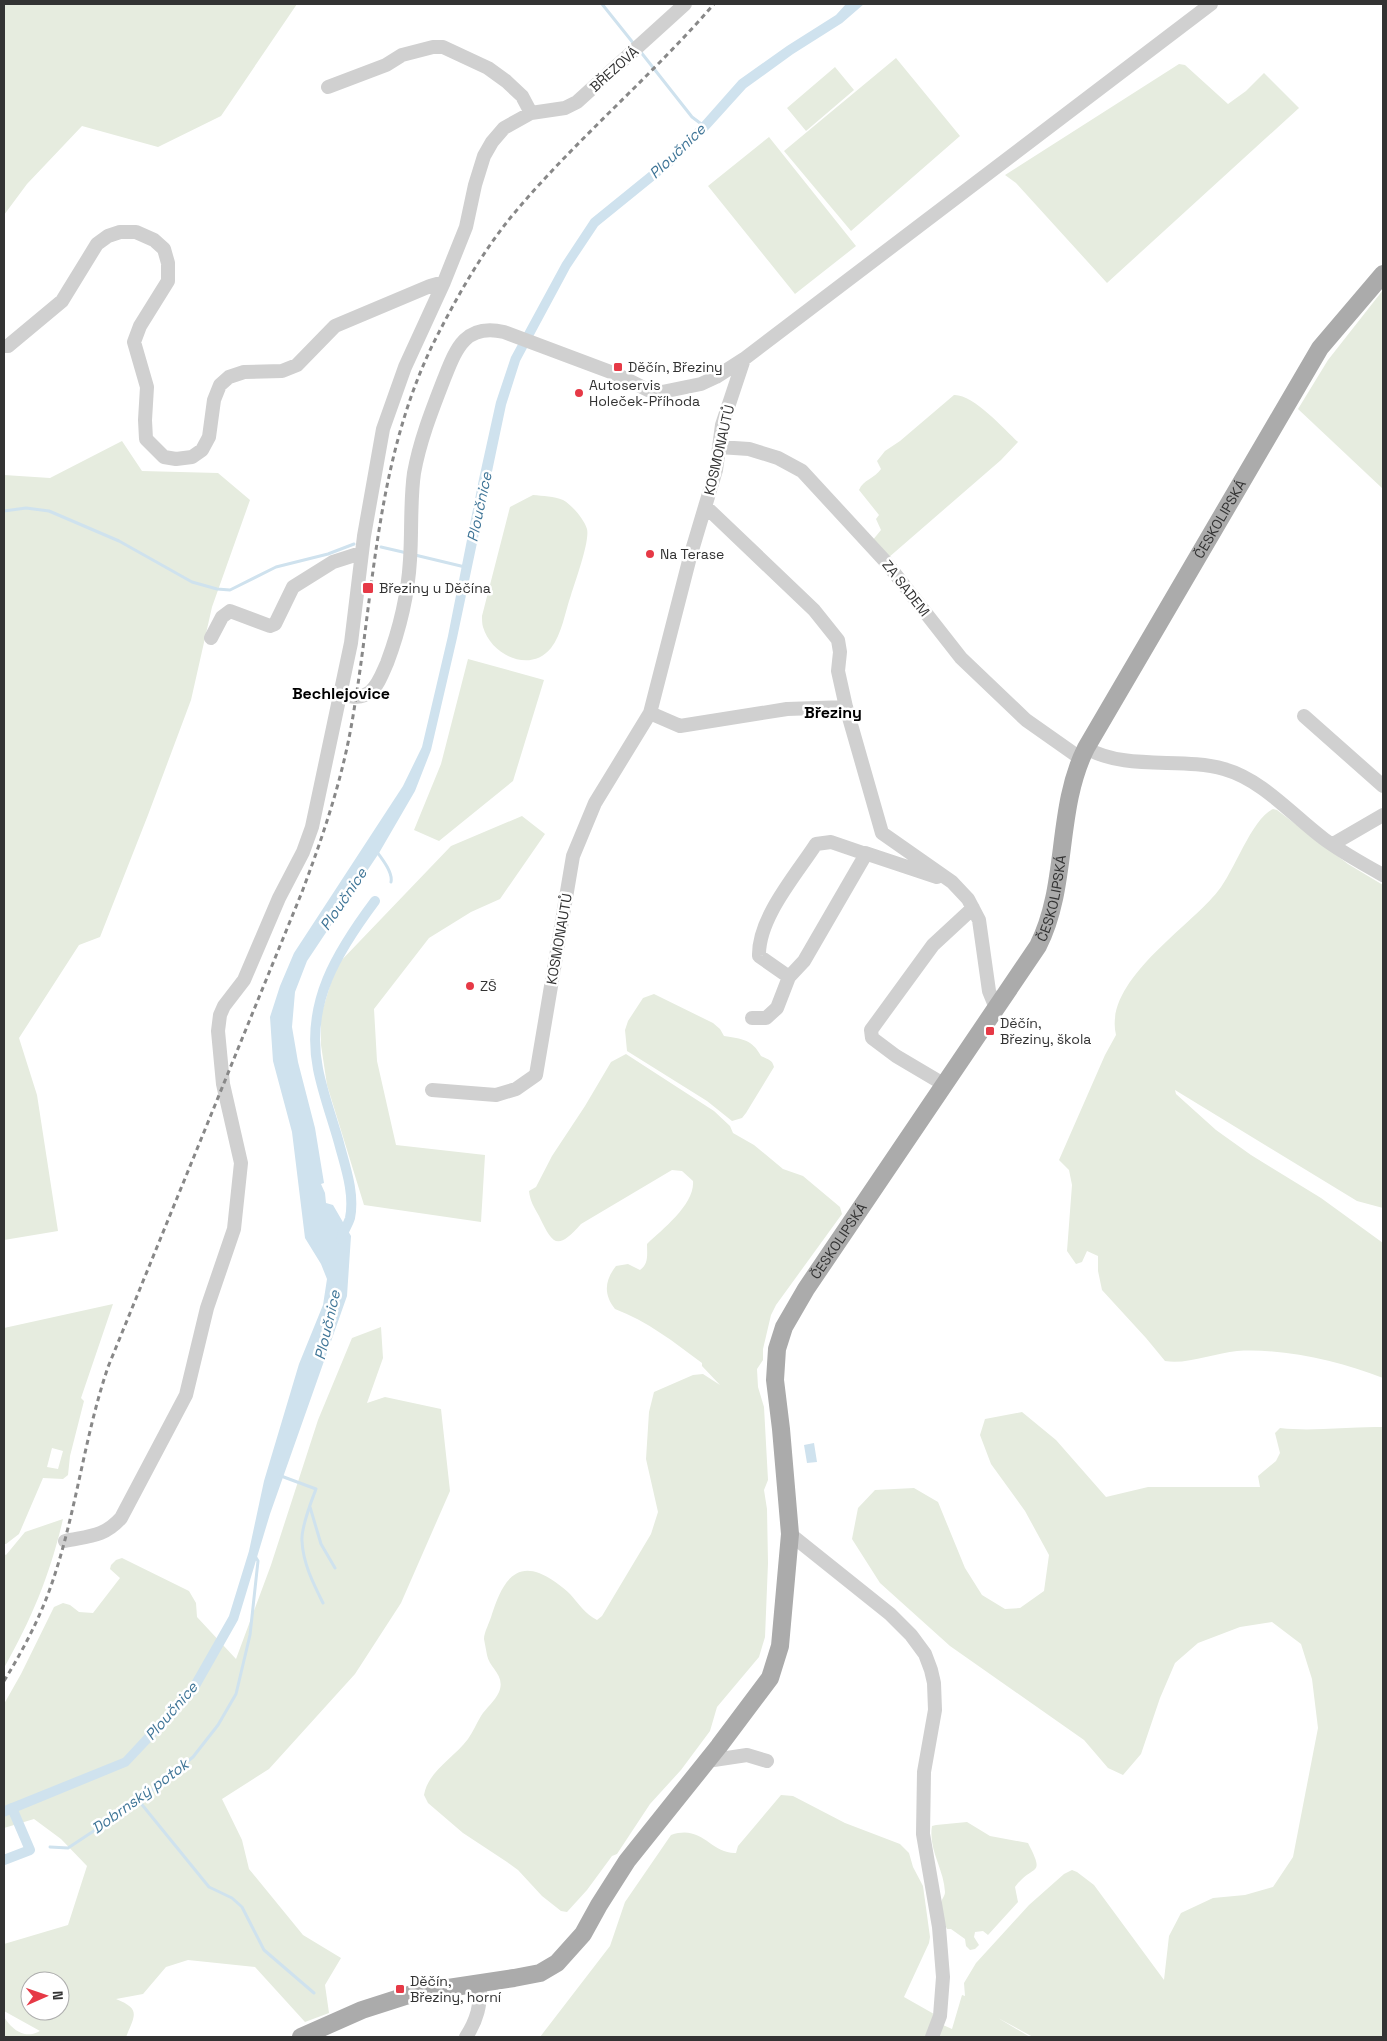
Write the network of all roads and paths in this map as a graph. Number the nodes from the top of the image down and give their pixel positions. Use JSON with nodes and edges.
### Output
{"nodes":[{"id":1,"x":685,"y":4,"type":"edge"},
{"id":2,"x":1211,"y":4,"type":"edge"},
{"id":3,"x":328,"y":87,"type":"dead end"},
{"id":4,"x":531,"y":113,"type":"junction"},
{"id":5,"x":1383,"y":274,"type":"edge"},
{"id":6,"x":444,"y":282,"type":"junction"},
{"id":7,"x":4,"y":346,"type":"edge"},
{"id":8,"x":744,"y":359,"type":"junction"},
{"id":9,"x":716,"y":377,"type":"junction"},
{"id":10,"x":733,"y":393,"type":"junction"},
{"id":11,"x":719,"y":447,"type":"junction"},
{"id":12,"x":705,"y":506,"type":"junction"},
{"id":13,"x":362,"y":553,"type":"junction"},
{"id":14,"x":211,"y":638,"type":"dead end"},
{"id":15,"x":342,"y":695,"type":"junction"},
{"id":16,"x":846,"y":707,"type":"junction"},
{"id":17,"x":650,"y":713,"type":"junction"},
{"id":18,"x":1304,"y":716,"type":"dead end"},
{"id":19,"x":1083,"y":753,"type":"junction"},
{"id":20,"x":1383,"y":786,"type":"edge"},
{"id":21,"x":1383,"y":815,"type":"edge"},
{"id":22,"x":1333,"y":844,"type":"junction"},
{"id":23,"x":864,"y":853,"type":"junction"},
{"id":24,"x":1383,"y":875,"type":"edge"},
{"id":25,"x":952,"y":882,"type":"junction"},
{"id":26,"x":973,"y":908,"type":"junction"},
{"id":27,"x":789,"y":977,"type":"junction"},
{"id":28,"x":996,"y":1008,"type":"junction"},
{"id":29,"x":752,"y":1018,"type":"dead end"},
{"id":30,"x":945,"y":1085,"type":"junction"},
{"id":31,"x":432,"y":1090,"type":"dead end"},
{"id":32,"x":790,"y":1534,"type":"junction"},
{"id":33,"x":65,"y":1540,"type":"dead end"},
{"id":34,"x":707,"y":1761,"type":"junction"},
{"id":35,"x":767,"y":1761,"type":"dead end"},
{"id":36,"x":480,"y":1984,"type":"junction"},
{"id":37,"x":301,"y":2037,"type":"edge"},
{"id":38,"x":466,"y":2037,"type":"edge"},
{"id":39,"x":932,"y":2037,"type":"edge"}],
"edges":[{"from":1,"to":4,"type":"street","name":"BŘEZOVÁ"},
{"from":2,"to":8,"type":"street"},
{"from":3,"to":4,"type":"street"},
{"from":4,"to":6,"type":"street"},
{"from":5,"to":19,"type":"main road","name":"ČESKOLIPSKÁ"},
{"from":6,"to":7,"type":"street"},
{"from":6,"to":13,"type":"street"},
{"from":8,"to":9,"type":"street"},
{"from":8,"to":10,"type":"street","name":"KOSMONAUTŮ"},
{"from":9,"to":10,"type":"street"},
{"from":9,"to":15,"type":"street"},
{"from":10,"to":11,"type":"street","name":"KOSMONAUTŮ"},
{"from":11,"to":12,"type":"street","name":"KOSMONAUTŮ"},
{"from":11,"to":19,"type":"street","name":"ZA SADEM"},
{"from":12,"to":16,"type":"street"},
{"from":12,"to":17,"type":"street","name":"KOSMONAUTŮ"},
{"from":13,"to":14,"type":"street"},
{"from":13,"to":15,"type":"street"},
{"from":15,"to":33,"type":"street"},
{"from":16,"to":17,"type":"street"},
{"from":16,"to":25,"type":"street"},
{"from":17,"to":31,"type":"street","name":"KOSMONAUTŮ"},
{"from":18,"to":20,"type":"street"},
{"from":19,"to":22,"type":"street","name":"ZA SADEM"},
{"from":19,"to":28,"type":"main road","name":"ČESKOLIPSKÁ"},
{"from":21,"to":22,"type":"street"},
{"from":22,"to":24,"type":"street","name":"ZA SADEM"},
{"from":23,"to":25,"type":"street"},
{"from":23,"to":27,"type":"street"},
{"from":23,"to":27,"type":"street"},
{"from":25,"to":26,"type":"street"},
{"from":26,"to":28,"type":"street"},
{"from":26,"to":30,"type":"street"},
{"from":27,"to":29,"type":"street"},
{"from":28,"to":30,"type":"main road","name":"ČESKOLIPSKÁ"},
{"from":30,"to":32,"type":"main road","name":"ČESKOLIPSKÁ"},
{"from":32,"to":34,"type":"main road","name":"ČESKOLIPSKÁ"},
{"from":32,"to":39,"type":"street"},
{"from":34,"to":35,"type":"street"},
{"from":34,"to":36,"type":"main road","name":"ČESKOLIPSKÁ"},
{"from":36,"to":37,"type":"main road","name":"ČESKOLIPSKÁ"},
{"from":36,"to":38,"type":"street"}]}
